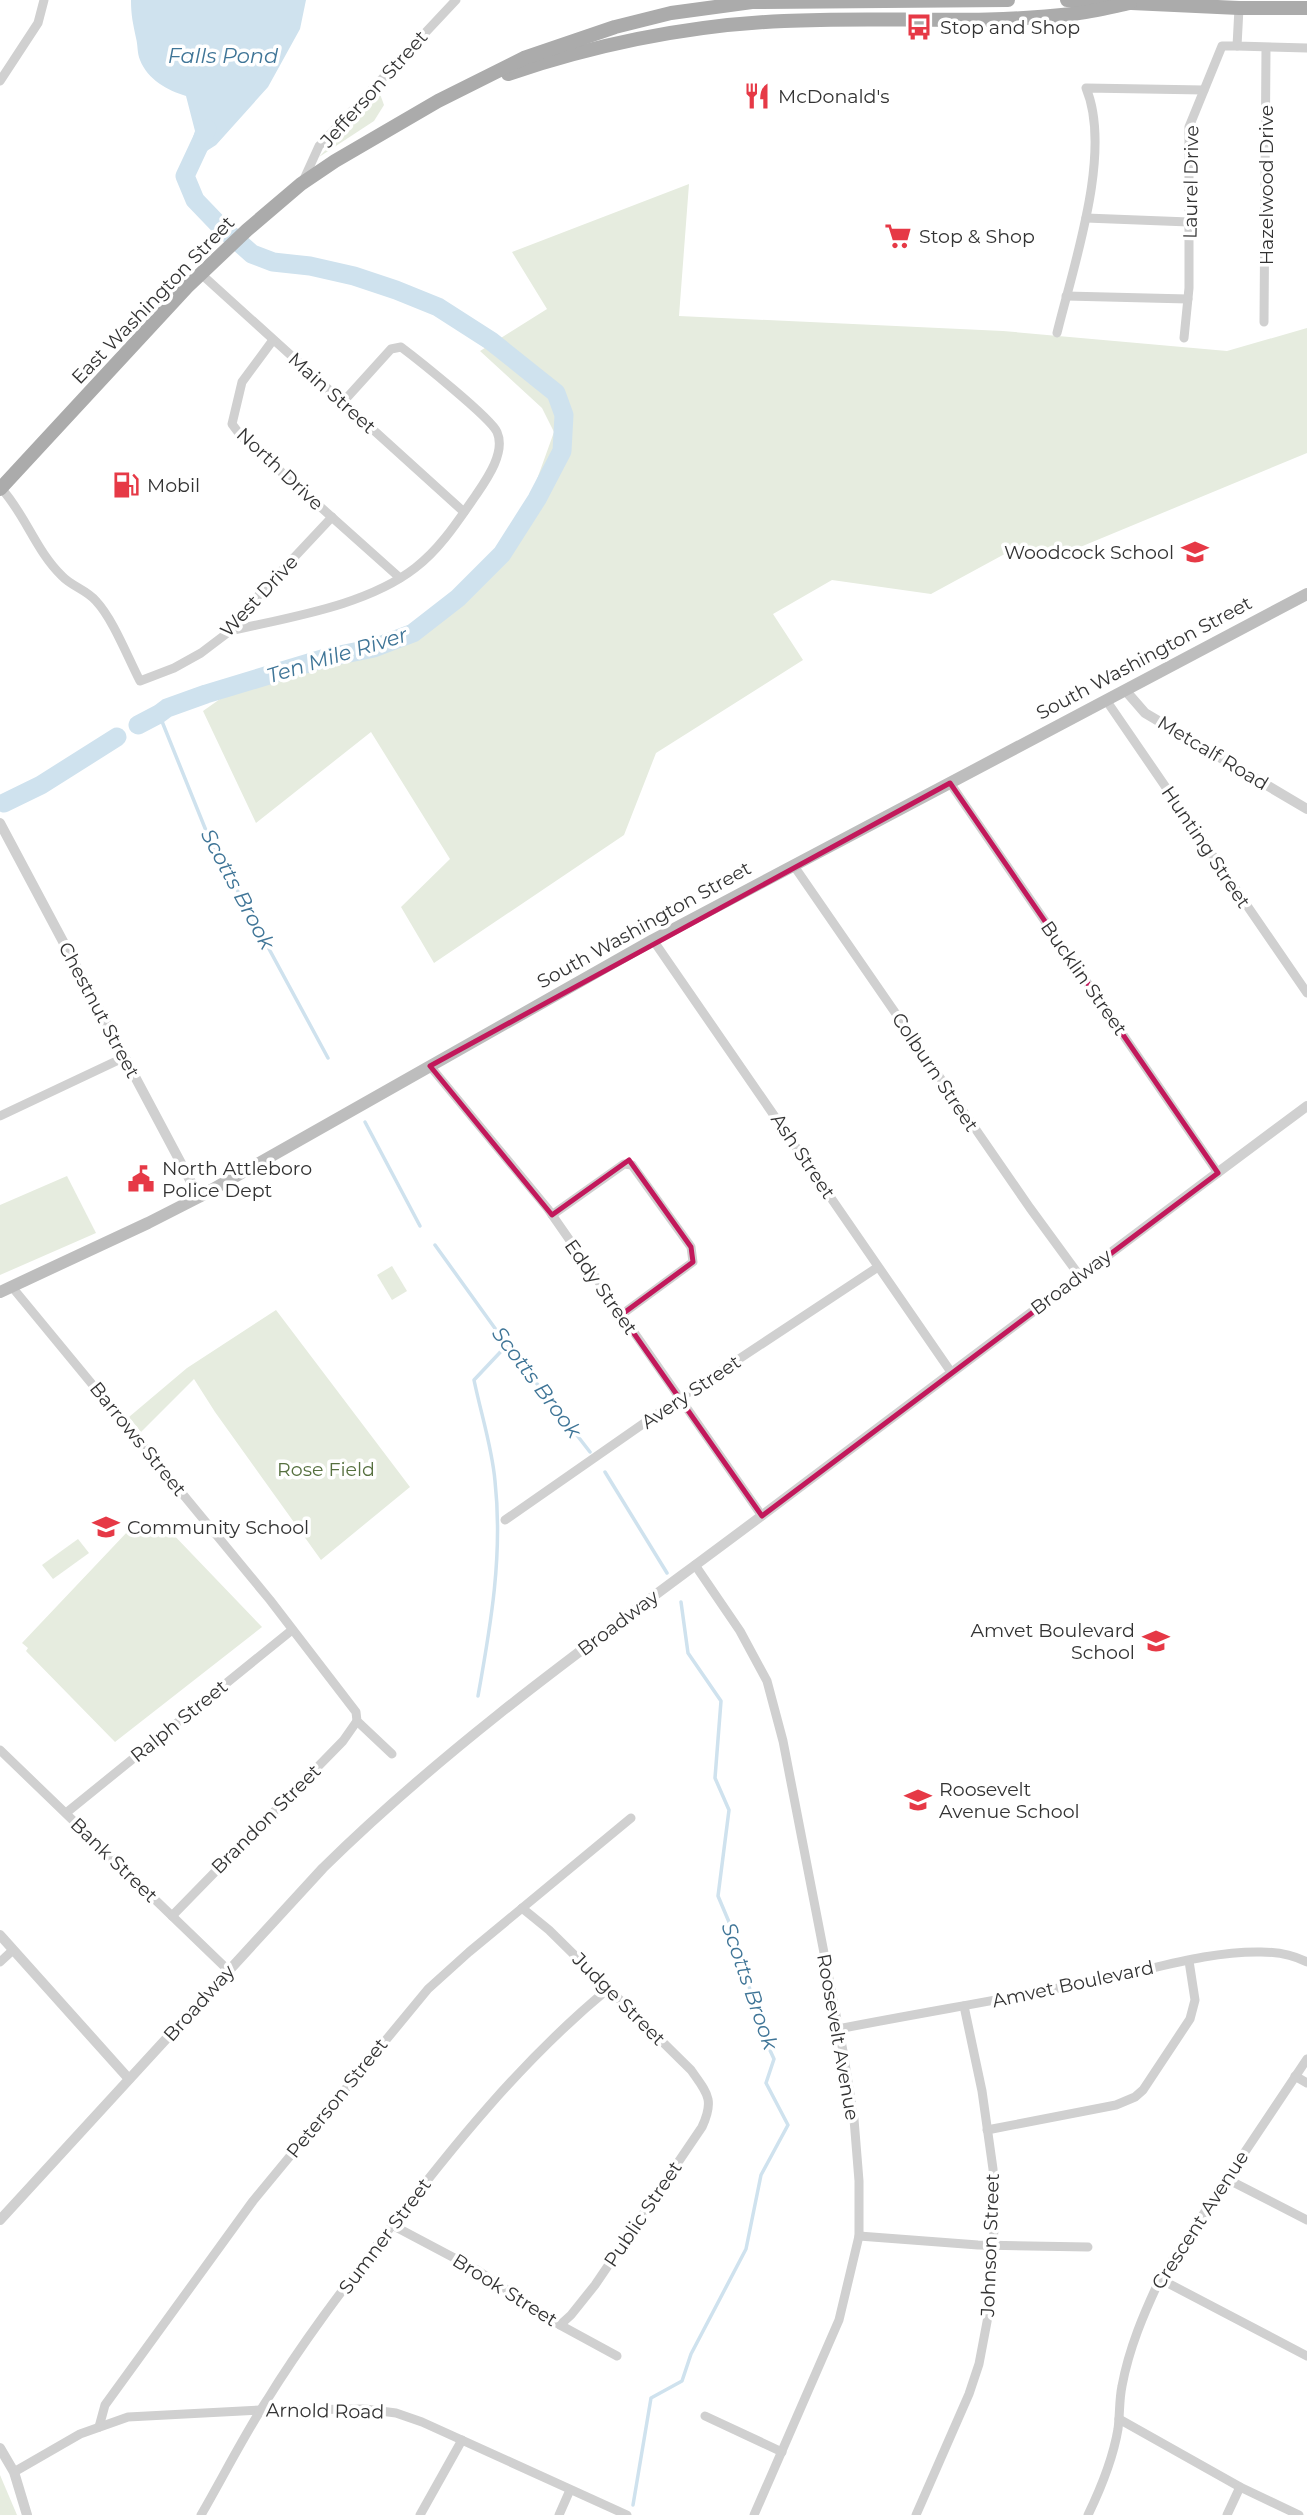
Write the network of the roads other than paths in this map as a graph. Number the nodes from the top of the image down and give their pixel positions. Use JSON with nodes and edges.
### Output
{"nodes":[{"id":1,"x":44,"y":0,"type":"edge"},
{"id":2,"x":456,"y":0,"type":"edge"},
{"id":3,"x":827,"y":0,"type":"edge"},
{"id":4,"x":1008,"y":0,"type":"edge"},
{"id":5,"x":1068,"y":0,"type":"edge"},
{"id":6,"x":1130,"y":3,"type":"junction"},
{"id":7,"x":702,"y":4,"type":"edge"},
{"id":8,"x":1239,"y":8,"type":"junction"},
{"id":9,"x":1307,"y":8,"type":"edge"},
{"id":10,"x":826,"y":20,"type":"junction"},
{"id":11,"x":1237,"y":46,"type":"junction"},
{"id":12,"x":1266,"y":48,"type":"junction"},
{"id":13,"x":1307,"y":48,"type":"edge"},
{"id":14,"x":0,"y":81,"type":"edge"},
{"id":15,"x":1204,"y":90,"type":"junction"},
{"id":16,"x":457,"y":92,"type":"junction"},
{"id":17,"x":301,"y":184,"type":"junction"},
{"id":18,"x":1086,"y":218,"type":"junction"},
{"id":19,"x":1189,"y":222,"type":"junction"},
{"id":20,"x":200,"y":273,"type":"junction"},
{"id":21,"x":1066,"y":296,"type":"junction"},
{"id":22,"x":1188,"y":299,"type":"junction"},
{"id":23,"x":1265,"y":322,"type":"dead end"},
{"id":24,"x":1057,"y":333,"type":"dead end"},
{"id":25,"x":1184,"y":338,"type":"dead end"},
{"id":26,"x":273,"y":340,"type":"junction"},
{"id":27,"x":343,"y":402,"type":"junction"},
{"id":28,"x":1,"y":488,"type":"edge"},
{"id":29,"x":464,"y":512,"type":"junction"},
{"id":30,"x":332,"y":517,"type":"junction"},
{"id":31,"x":400,"y":578,"type":"junction"},
{"id":32,"x":1307,"y":594,"type":"edge"},
{"id":33,"x":230,"y":631,"type":"junction"},
{"id":34,"x":1125,"y":690,"type":"junction"},
{"id":35,"x":1106,"y":700,"type":"junction"},
{"id":36,"x":950,"y":783,"type":"junction"},
{"id":37,"x":1307,"y":809,"type":"edge"},
{"id":38,"x":0,"y":823,"type":"edge"},
{"id":39,"x":794,"y":866,"type":"junction"},
{"id":40,"x":653,"y":940,"type":"junction"},
{"id":41,"x":1307,"y":993,"type":"edge"},
{"id":42,"x":125,"y":1057,"type":"junction"},
{"id":43,"x":430,"y":1066,"type":"junction"},
{"id":44,"x":1307,"y":1106,"type":"edge"},
{"id":45,"x":0,"y":1116,"type":"edge"},
{"id":46,"x":1218,"y":1173,"type":"junction"},
{"id":47,"x":199,"y":1196,"type":"junction"},
{"id":48,"x":552,"y":1214,"type":"junction"},
{"id":49,"x":878,"y":1267,"type":"junction"},
{"id":50,"x":1079,"y":1275,"type":"junction"},
{"id":51,"x":6,"y":1289,"type":"edge"},
{"id":52,"x":621,"y":1315,"type":"junction"},
{"id":53,"x":951,"y":1372,"type":"junction"},
{"id":54,"x":680,"y":1399,"type":"junction"},
{"id":55,"x":762,"y":1516,"type":"junction"},
{"id":56,"x":505,"y":1520,"type":"dead end"},
{"id":57,"x":695,"y":1565,"type":"junction"},
{"id":58,"x":292,"y":1630,"type":"junction"},
{"id":59,"x":357,"y":1721,"type":"junction"},
{"id":60,"x":0,"y":1750,"type":"edge"},
{"id":61,"x":393,"y":1754,"type":"dead end"},
{"id":62,"x":66,"y":1813,"type":"junction"},
{"id":63,"x":631,"y":1818,"type":"dead end"},
{"id":64,"x":522,"y":1908,"type":"junction"},
{"id":65,"x":172,"y":1916,"type":"junction"},
{"id":66,"x":0,"y":1935,"type":"edge"},
{"id":67,"x":13,"y":1950,"type":"junction"},
{"id":68,"x":0,"y":1962,"type":"edge"},
{"id":69,"x":1189,"y":1962,"type":"junction"},
{"id":70,"x":1307,"y":1962,"type":"edge"},
{"id":71,"x":228,"y":1970,"type":"junction"},
{"id":72,"x":608,"y":1989,"type":"junction"},
{"id":73,"x":964,"y":2006,"type":"junction"},
{"id":74,"x":838,"y":2029,"type":"junction"},
{"id":75,"x":1307,"y":2059,"type":"edge"},
{"id":76,"x":1295,"y":2076,"type":"junction"},
{"id":77,"x":129,"y":2079,"type":"junction"},
{"id":78,"x":1307,"y":2083,"type":"edge"},
{"id":79,"x":709,"y":2095,"type":"joint"},
{"id":80,"x":987,"y":2130,"type":"junction"},
{"id":81,"x":1227,"y":2179,"type":"junction"},
{"id":82,"x":0,"y":2220,"type":"edge"},
{"id":83,"x":1307,"y":2220,"type":"edge"},
{"id":84,"x":392,"y":2225,"type":"junction"},
{"id":85,"x":859,"y":2236,"type":"junction"},
{"id":86,"x":992,"y":2246,"type":"junction"},
{"id":87,"x":1088,"y":2247,"type":"dead end"},
{"id":88,"x":1160,"y":2279,"type":"junction"},
{"id":89,"x":560,"y":2325,"type":"junction"},
{"id":90,"x":617,"y":2356,"type":"dead end"},
{"id":91,"x":1307,"y":2356,"type":"edge"},
{"id":92,"x":261,"y":2410,"type":"junction"},
{"id":93,"x":705,"y":2416,"type":"dead end"},
{"id":94,"x":1119,"y":2419,"type":"junction"},
{"id":95,"x":99,"y":2427,"type":"junction"},
{"id":96,"x":462,"y":2440,"type":"junction"},
{"id":97,"x":0,"y":2448,"type":"edge"},
{"id":98,"x":782,"y":2452,"type":"junction"},
{"id":99,"x":14,"y":2472,"type":"junction"},
{"id":100,"x":1240,"y":2487,"type":"junction"},
{"id":101,"x":570,"y":2490,"type":"junction"},
{"id":102,"x":27,"y":2515,"type":"edge"},
{"id":103,"x":201,"y":2515,"type":"edge"},
{"id":104,"x":420,"y":2515,"type":"edge"},
{"id":105,"x":559,"y":2515,"type":"edge"},
{"id":106,"x":628,"y":2515,"type":"edge"},
{"id":107,"x":754,"y":2515,"type":"edge"},
{"id":108,"x":916,"y":2515,"type":"edge"},
{"id":109,"x":1088,"y":2515,"type":"edge"},
{"id":110,"x":1227,"y":2515,"type":"edge"},
{"id":111,"x":1298,"y":2515,"type":"edge"}],
"edges":[{"from":1,"to":14,"type":"street"},
{"from":2,"to":17,"type":"street","name":"Jefferson Street"},
{"from":3,"to":4,"type":"main road","name":"East Washington Street"},
{"from":3,"to":7,"type":"main road","name":"East Washington Street"},
{"from":3,"to":10,"type":"street"},
{"from":5,"to":6,"type":"main road","name":"East Washington Street"},
{"from":6,"to":8,"type":"main road","name":"East Washington Street"},
{"from":6,"to":10,"type":"main road","name":"East Washington Street"},
{"from":7,"to":16,"type":"main road","name":"East Washington Street"},
{"from":8,"to":9,"type":"main road","name":"East Washington Street"},
{"from":8,"to":11,"type":"street"},
{"from":10,"to":16,"type":"main road","name":"East Washington Street"},
{"from":11,"to":12,"type":"street"},
{"from":11,"to":15,"type":"street","name":"Laurel Drive"},
{"from":12,"to":13,"type":"street"},
{"from":12,"to":23,"type":"street","name":"Hazelwood Drive"},
{"from":15,"to":18,"type":"street"},
{"from":15,"to":19,"type":"street","name":"Laurel Drive"},
{"from":16,"to":17,"type":"main road","name":"East Washington Street"},
{"from":17,"to":20,"type":"main road","name":"East Washington Street"},
{"from":18,"to":19,"type":"street"},
{"from":18,"to":21,"type":"street"},
{"from":19,"to":22,"type":"street","name":"Laurel Drive"},
{"from":20,"to":26,"type":"street","name":"Main Street"},
{"from":20,"to":28,"type":"main road","name":"East Washington Street"},
{"from":21,"to":22,"type":"street"},
{"from":21,"to":24,"type":"street"},
{"from":22,"to":25,"type":"street","name":"Laurel Drive"},
{"from":26,"to":27,"type":"street","name":"Main Street"},
{"from":26,"to":30,"type":"street","name":"North Drive"},
{"from":27,"to":29,"type":"street","name":"Main Street"},
{"from":27,"to":29,"type":"street"},
{"from":28,"to":33,"type":"street","name":"West Drive"},
{"from":29,"to":31,"type":"street"},
{"from":30,"to":31,"type":"street","name":"North Drive"},
{"from":30,"to":33,"type":"street","name":"West Drive"},
{"from":31,"to":33,"type":"street"},
{"from":32,"to":34,"type":"main road","name":"South Washington Street"},
{"from":34,"to":35,"type":"main road","name":"South Washington Street"},
{"from":34,"to":37,"type":"street","name":"Metcalf Road"},
{"from":35,"to":36,"type":"main road","name":"South Washington Street"},
{"from":35,"to":41,"type":"street","name":"Hunting Street"},
{"from":36,"to":39,"type":"main road","name":"South Washington Street"},
{"from":36,"to":46,"type":"street","name":"Bucklin Street"},
{"from":38,"to":42,"type":"street","name":"Chestnut Street"},
{"from":39,"to":40,"type":"main road","name":"South Washington Street"},
{"from":39,"to":50,"type":"street","name":"Colburn Street"},
{"from":40,"to":43,"type":"main road","name":"South Washington Street"},
{"from":40,"to":49,"type":"street","name":"Ash Street"},
{"from":42,"to":45,"type":"street"},
{"from":42,"to":47,"type":"street","name":"Chestnut Street"},
{"from":43,"to":47,"type":"main road","name":"South Washington Street"},
{"from":43,"to":48,"type":"street","name":"Eddy Street"},
{"from":44,"to":46,"type":"street","name":"Broadway"},
{"from":46,"to":50,"type":"street","name":"Broadway"},
{"from":47,"to":51,"type":"main road","name":"South Washington Street"},
{"from":48,"to":52,"type":"street","name":"Eddy Street"},
{"from":48,"to":52,"type":"street"},
{"from":49,"to":53,"type":"street","name":"Ash Street"},
{"from":49,"to":54,"type":"street","name":"Avery Street"},
{"from":50,"to":53,"type":"street","name":"Broadway"},
{"from":51,"to":58,"type":"street","name":"Barrows Street"},
{"from":52,"to":54,"type":"street","name":"Eddy Street"},
{"from":53,"to":55,"type":"street","name":"Broadway"},
{"from":54,"to":55,"type":"street","name":"Eddy Street"},
{"from":54,"to":56,"type":"street","name":"Avery Street"},
{"from":55,"to":57,"type":"street","name":"Broadway"},
{"from":57,"to":71,"type":"street","name":"Broadway"},
{"from":57,"to":74,"type":"street","name":"Roosevelt Avenue"},
{"from":58,"to":59,"type":"street","name":"Barrows Street"},
{"from":58,"to":62,"type":"street","name":"Ralph Street"},
{"from":59,"to":61,"type":"street","name":"Barrows Street"},
{"from":59,"to":65,"type":"street","name":"Brandon Street"},
{"from":60,"to":62,"type":"street","name":"Bank Street"},
{"from":62,"to":65,"type":"street","name":"Bank Street"},
{"from":63,"to":64,"type":"street","name":"Peterson Street"},
{"from":64,"to":72,"type":"street","name":"Judge Street"},
{"from":64,"to":95,"type":"street","name":"Peterson Street"},
{"from":65,"to":71,"type":"street","name":"Bank Street"},
{"from":66,"to":67,"type":"street"},
{"from":67,"to":68,"type":"street"},
{"from":67,"to":77,"type":"street"},
{"from":69,"to":70,"type":"street","name":"Amvet Boulevard"},
{"from":69,"to":73,"type":"street","name":"Amvet Boulevard"},
{"from":69,"to":80,"type":"street"},
{"from":71,"to":77,"type":"street","name":"Broadway"},
{"from":72,"to":79,"type":"street","name":"Judge Street"},
{"from":72,"to":84,"type":"street","name":"Sumner Street"},
{"from":73,"to":74,"type":"street","name":"Amvet Boulevard"},
{"from":73,"to":80,"type":"street","name":"Johnson Street"},
{"from":74,"to":85,"type":"street","name":"Roosevelt Avenue"},
{"from":75,"to":76,"type":"street","name":"Crescent Avenue"},
{"from":76,"to":78,"type":"street"},
{"from":76,"to":81,"type":"street","name":"Crescent Avenue"},
{"from":77,"to":82,"type":"street","name":"Broadway"},
{"from":79,"to":89,"type":"street","name":"Public Street"},
{"from":80,"to":86,"type":"street","name":"Johnson Street"},
{"from":81,"to":83,"type":"street"},
{"from":81,"to":88,"type":"street","name":"Crescent Avenue"},
{"from":84,"to":89,"type":"street","name":"Brook Street"},
{"from":84,"to":92,"type":"street","name":"Sumner Street"},
{"from":85,"to":86,"type":"street"},
{"from":85,"to":98,"type":"street","name":"Roosevelt Avenue"},
{"from":86,"to":87,"type":"street"},
{"from":86,"to":108,"type":"street","name":"Johnson Street"},
{"from":88,"to":91,"type":"street"},
{"from":88,"to":94,"type":"street","name":"Crescent Avenue"},
{"from":89,"to":90,"type":"street","name":"Brook Street"},
{"from":92,"to":95,"type":"street","name":"Arnold Road"},
{"from":92,"to":96,"type":"street","name":"Arnold Road"},
{"from":92,"to":103,"type":"street","name":"Sumner Street"},
{"from":93,"to":98,"type":"street"},
{"from":94,"to":100,"type":"street"},
{"from":94,"to":109,"type":"street","name":"Crescent Avenue"},
{"from":95,"to":99,"type":"street","name":"Arnold Road"},
{"from":96,"to":101,"type":"street","name":"Arnold Road"},
{"from":96,"to":104,"type":"street"},
{"from":97,"to":99,"type":"street"},
{"from":98,"to":107,"type":"street","name":"Roosevelt Avenue"},
{"from":99,"to":102,"type":"street"},
{"from":100,"to":110,"type":"street"},
{"from":100,"to":111,"type":"street"},
{"from":101,"to":105,"type":"street"},
{"from":101,"to":106,"type":"street","name":"Arnold Road"}]}
